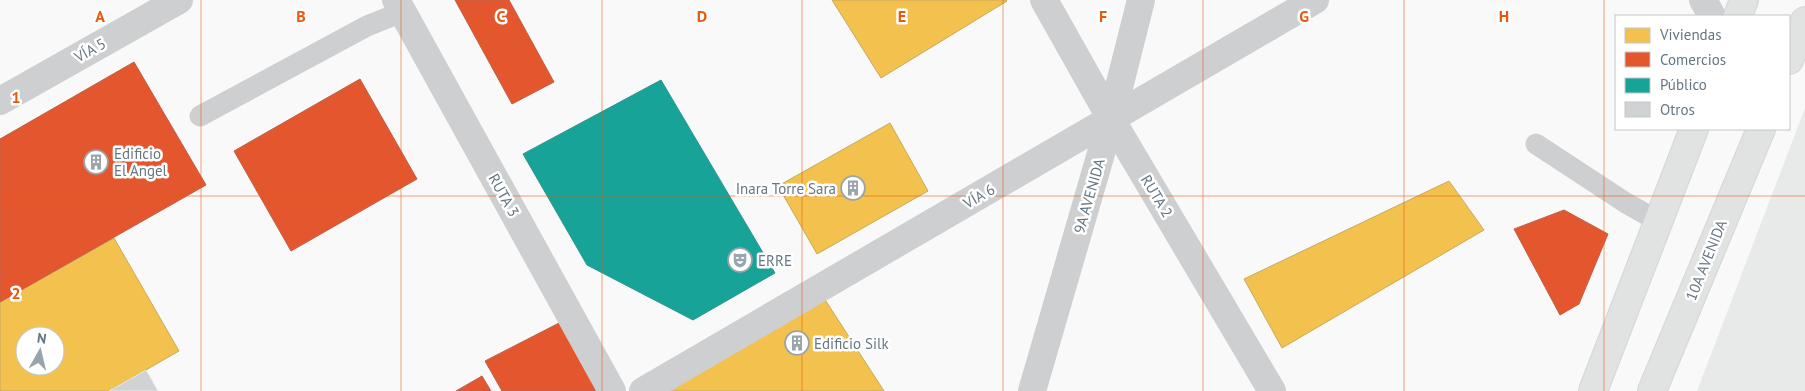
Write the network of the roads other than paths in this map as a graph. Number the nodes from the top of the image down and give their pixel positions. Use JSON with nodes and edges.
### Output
{"nodes":[{"id":1,"x":179,"y":0,"type":"edge"},
{"id":2,"x":1044,"y":0,"type":"edge"},
{"id":3,"x":1141,"y":0,"type":"edge"},
{"id":4,"x":1315,"y":0,"type":"edge"},
{"id":5,"x":1744,"y":0,"type":"edge"},
{"id":6,"x":399,"y":6,"type":"edge"},
{"id":7,"x":1738,"y":15,"type":"edge"},
{"id":8,"x":1805,"y":21,"type":"edge"},
{"id":9,"x":1790,"y":58,"type":"edge"},
{"id":10,"x":0,"y":101,"type":"edge"},
{"id":11,"x":200,"y":116,"type":"dead end"},
{"id":12,"x":1111,"y":119,"type":"junction"},
{"id":13,"x":1694,"y":130,"type":"edge"},
{"id":14,"x":1760,"y":130,"type":"edge"},
{"id":15,"x":1536,"y":144,"type":"dead end"},
{"id":16,"x":1658,"y":221,"type":"junction"},
{"id":17,"x":612,"y":391,"type":"edge"},
{"id":18,"x":643,"y":391,"type":"edge"},
{"id":19,"x":1032,"y":391,"type":"edge"},
{"id":20,"x":1272,"y":391,"type":"edge"},
{"id":21,"x":1593,"y":391,"type":"edge"},
{"id":22,"x":1652,"y":391,"type":"edge"}],
"edges":[{"from":1,"to":10,"type":"street","name":"VÍA 5"},
{"from":2,"to":12,"type":"street","name":"RUTA 2"},
{"from":3,"to":12,"type":"street","name":"9A AVENIDA"},
{"from":4,"to":12,"type":"street","name":"VÍA 6"},
{"from":5,"to":7,"type":"main road"},
{"from":6,"to":11,"type":"lane"},
{"from":6,"to":17,"type":"street","name":"RUTA 3"},
{"from":8,"to":9,"type":"main road"},
{"from":12,"to":18,"type":"street","name":"VÍA 6"},
{"from":12,"to":19,"type":"street","name":"9A AVENIDA"},
{"from":12,"to":20,"type":"street","name":"RUTA 2"},
{"from":13,"to":16,"type":"main road"},
{"from":14,"to":22,"type":"main road","name":"10A AVENIDA"},
{"from":15,"to":16,"type":"lane"},
{"from":16,"to":21,"type":"main road"}]}
